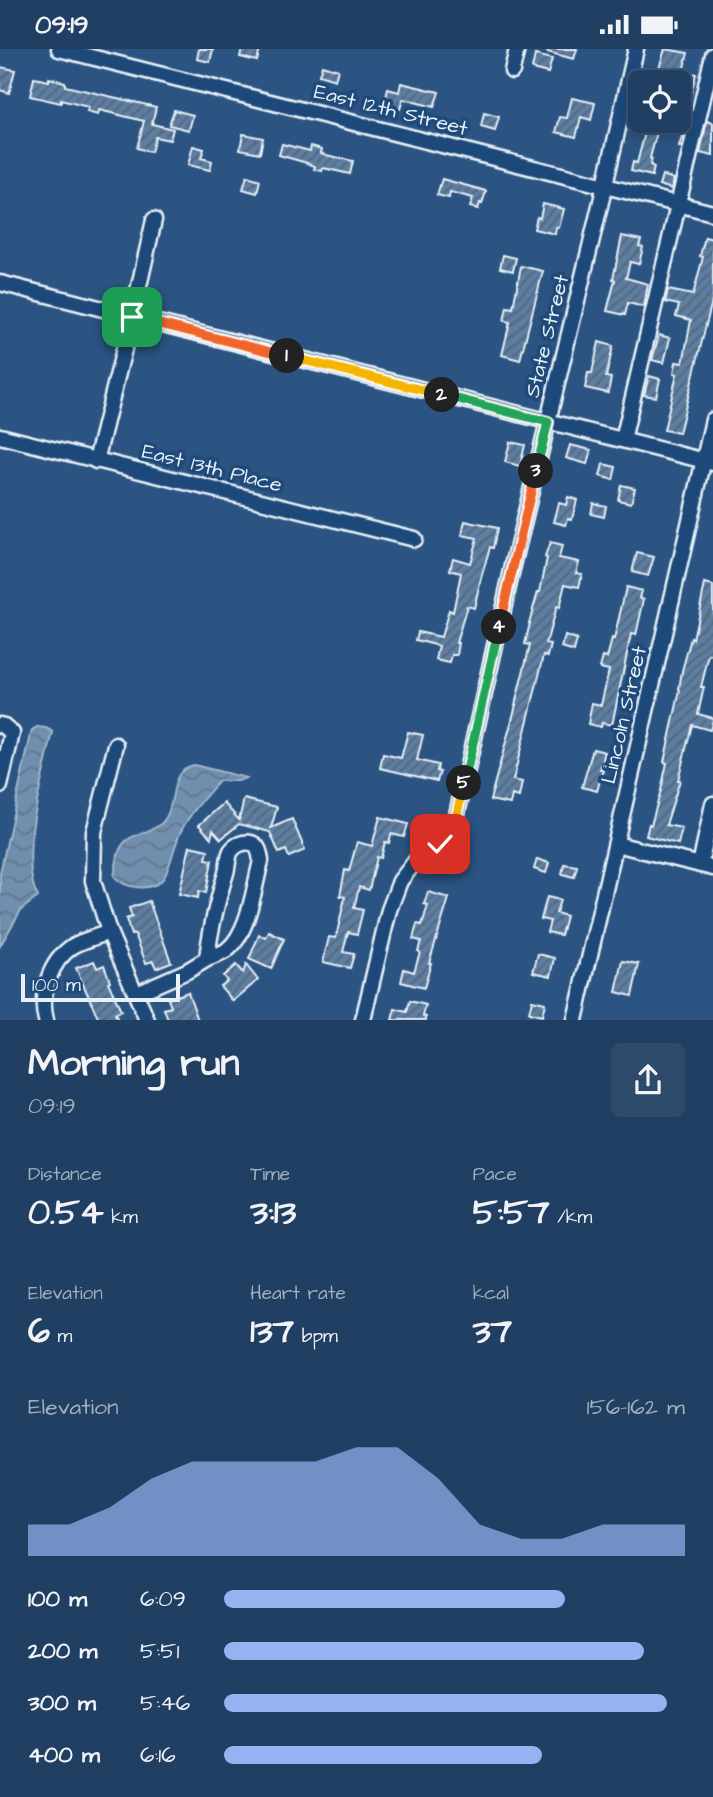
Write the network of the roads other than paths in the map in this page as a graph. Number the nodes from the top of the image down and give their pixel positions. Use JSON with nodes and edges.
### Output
{"nodes":[{"id":1,"x":60,"y":49,"type":"edge"},
{"id":2,"x":517,"y":49,"type":"edge"},
{"id":3,"x":636,"y":49,"type":"edge"},
{"id":4,"x":713,"y":55,"type":"edge"},
{"id":5,"x":512,"y":71,"type":"dead end"},
{"id":6,"x":606,"y":185,"type":"junction"},
{"id":7,"x":677,"y":204,"type":"junction"},
{"id":8,"x":713,"y":213,"type":"edge"},
{"id":9,"x":154,"y":220,"type":"dead end"},
{"id":10,"x":0,"y":283,"type":"edge"},
{"id":11,"x":132,"y":317,"type":"junction"},
{"id":12,"x":713,"y":420,"type":"edge"},
{"id":13,"x":548,"y":422,"type":"junction"},
{"id":14,"x":0,"y":436,"type":"edge"},
{"id":15,"x":623,"y":440,"type":"junction"},
{"id":16,"x":96,"y":461,"type":"junction"},
{"id":17,"x":708,"y":462,"type":"edge"},
{"id":18,"x":414,"y":539,"type":"dead end"},
{"id":19,"x":0,"y":725,"type":"edge"},
{"id":20,"x":116,"y":744,"type":"dead end"},
{"id":21,"x":0,"y":786,"type":"edge"},
{"id":22,"x":713,"y":804,"type":"edge"},
{"id":23,"x":616,"y":844,"type":"junction"},
{"id":24,"x":706,"y":867,"type":"edge"},
{"id":25,"x":109,"y":932,"type":"junction"},
{"id":26,"x":207,"y":959,"type":"junction"},
{"id":27,"x":137,"y":993,"type":"junction"},
{"id":28,"x":46,"y":1020,"type":"edge"},
{"id":29,"x":147,"y":1020,"type":"edge"},
{"id":30,"x":363,"y":1020,"type":"edge"},
{"id":31,"x":575,"y":1020,"type":"edge"}],
"edges":[{"from":1,"to":6,"type":"street","name":"East 12th Street"},
{"from":2,"to":5,"type":"street"},
{"from":3,"to":6,"type":"street","name":"State Street"},
{"from":4,"to":7,"type":"street"},
{"from":6,"to":7,"type":"street","name":"East 12th Street"},
{"from":6,"to":13,"type":"street","name":"State Street"},
{"from":7,"to":8,"type":"street","name":"East 12th Street"},
{"from":7,"to":15,"type":"street"},
{"from":9,"to":11,"type":"street"},
{"from":10,"to":11,"type":"street"},
{"from":11,"to":13,"type":"street"},
{"from":11,"to":16,"type":"street"},
{"from":12,"to":17,"type":"street","name":"Lincoln Street"},
{"from":13,"to":15,"type":"street"},
{"from":13,"to":30,"type":"street","name":"State Street"},
{"from":14,"to":16,"type":"street","name":"East 13th Place"},
{"from":15,"to":17,"type":"street"},
{"from":16,"to":18,"type":"street","name":"East 13th Place"},
{"from":17,"to":23,"type":"street","name":"Lincoln Street"},
{"from":19,"to":21,"type":"street"},
{"from":20,"to":25,"type":"street"},
{"from":22,"to":24,"type":"street"},
{"from":23,"to":24,"type":"street"},
{"from":23,"to":31,"type":"street","name":"Lincoln Street"},
{"from":25,"to":27,"type":"street"},
{"from":25,"to":28,"type":"street"},
{"from":26,"to":26,"type":"street"},
{"from":26,"to":27,"type":"street"},
{"from":27,"to":29,"type":"street"}]}
